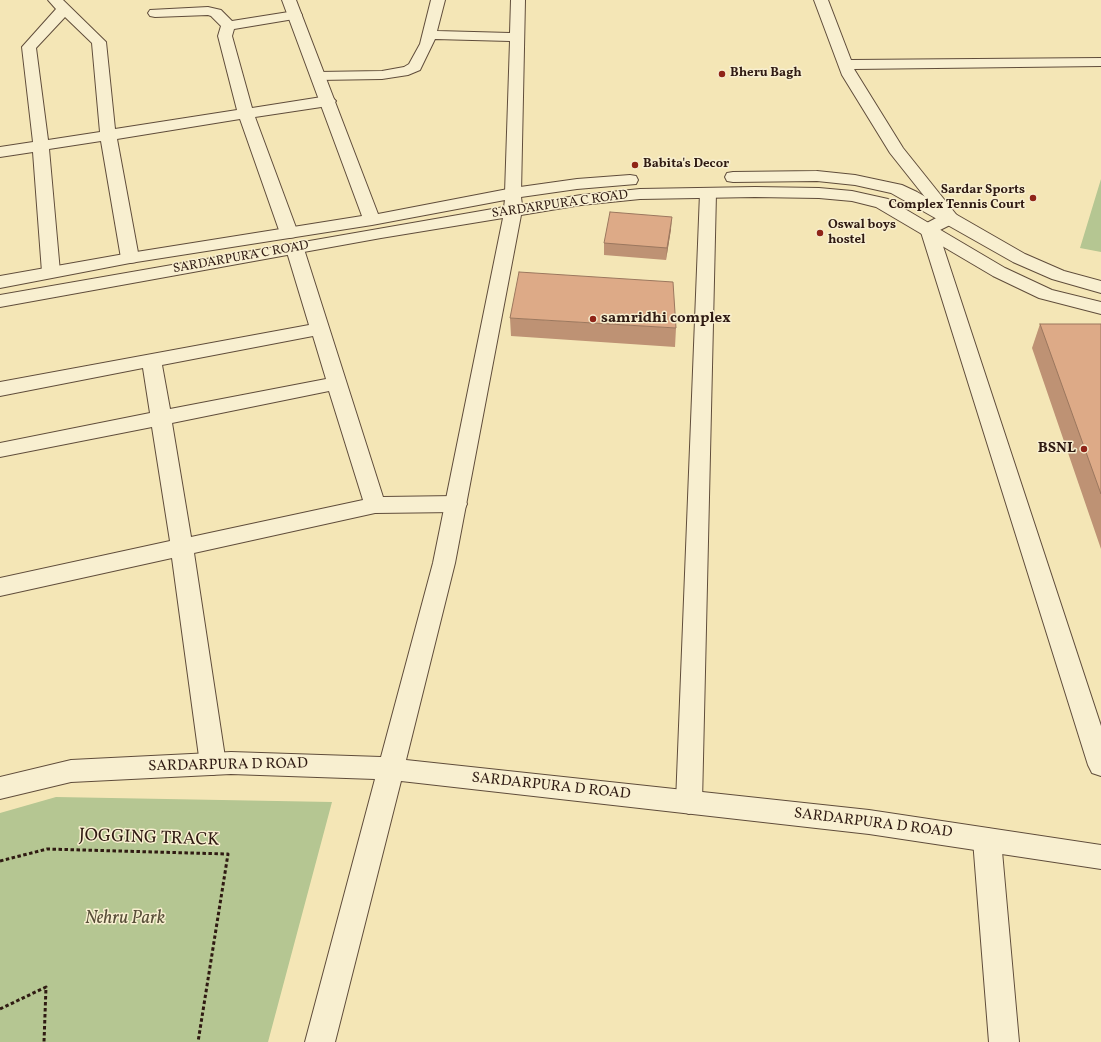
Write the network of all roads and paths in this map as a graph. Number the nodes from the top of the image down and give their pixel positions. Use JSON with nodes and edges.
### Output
{"nodes":[{"id":1,"x":289,"y":0,"type":"edge"},
{"id":2,"x":438,"y":0,"type":"edge"},
{"id":3,"x":518,"y":0,"type":"edge"},
{"id":4,"x":821,"y":0,"type":"edge"},
{"id":5,"x":59,"y":3,"type":"edge"},
{"id":6,"x":154,"y":13,"type":"dead end"},
{"id":7,"x":295,"y":15,"type":"junction"},
{"id":8,"x":229,"y":26,"type":"junction"},
{"id":9,"x":430,"y":35,"type":"junction"},
{"id":10,"x":517,"y":37,"type":"junction"},
{"id":11,"x":1101,"y":62,"type":"edge"},
{"id":12,"x":845,"y":65,"type":"junction"},
{"id":13,"x":318,"y":76,"type":"junction"},
{"id":14,"x":328,"y":101,"type":"junction"},
{"id":15,"x":246,"y":114,"type":"junction"},
{"id":16,"x":108,"y":135,"type":"junction"},
{"id":17,"x":41,"y":146,"type":"junction"},
{"id":18,"x":0,"y":152,"type":"edge"},
{"id":19,"x":708,"y":193,"type":"junction"},
{"id":20,"x":513,"y":202,"type":"junction"},
{"id":21,"x":950,"y":218,"type":"junction"},
{"id":22,"x":372,"y":220,"type":"junction"},
{"id":23,"x":929,"y":229,"type":"junction"},
{"id":24,"x":292,"y":241,"type":"junction"},
{"id":25,"x":130,"y":258,"type":"junction"},
{"id":26,"x":51,"y":272,"type":"junction"},
{"id":27,"x":0,"y":282,"type":"edge"},
{"id":28,"x":1101,"y":286,"type":"edge"},
{"id":29,"x":0,"y":301,"type":"edge"},
{"id":30,"x":1101,"y":308,"type":"edge"},
{"id":31,"x":320,"y":329,"type":"junction"},
{"id":32,"x":152,"y":361,"type":"junction"},
{"id":33,"x":337,"y":384,"type":"junction"},
{"id":34,"x":0,"y":389,"type":"edge"},
{"id":35,"x":161,"y":418,"type":"junction"},
{"id":36,"x":0,"y":450,"type":"edge"},
{"id":37,"x":456,"y":504,"type":"junction"},
{"id":38,"x":376,"y":505,"type":"junction"},
{"id":39,"x":182,"y":547,"type":"junction"},
{"id":40,"x":0,"y":587,"type":"edge"},
{"id":41,"x":213,"y":764,"type":"junction"},
{"id":42,"x":1101,"y":765,"type":"edge"},
{"id":43,"x":390,"y":769,"type":"junction"},
{"id":44,"x":0,"y":788,"type":"edge"},
{"id":45,"x":689,"y":802,"type":"junction"},
{"id":46,"x":987,"y":840,"type":"junction"},
{"id":47,"x":1101,"y":857,"type":"edge"},
{"id":48,"x":0,"y":861,"type":"edge"},
{"id":49,"x":0,"y":1009,"type":"edge"},
{"id":50,"x":44,"y":1042,"type":"edge"},
{"id":51,"x":198,"y":1042,"type":"edge"},
{"id":52,"x":320,"y":1042,"type":"edge"},
{"id":53,"x":1004,"y":1042,"type":"edge"}],
"edges":[{"from":1,"to":7,"type":"street"},
{"from":2,"to":9,"type":"street"},
{"from":3,"to":10,"type":"street"},
{"from":4,"to":12,"type":"street"},
{"from":5,"to":16,"type":"street"},
{"from":5,"to":17,"type":"street"},
{"from":6,"to":8,"type":"street"},
{"from":7,"to":8,"type":"street"},
{"from":7,"to":13,"type":"street"},
{"from":8,"to":15,"type":"street"},
{"from":9,"to":10,"type":"street"},
{"from":9,"to":13,"type":"street"},
{"from":10,"to":20,"type":"street"},
{"from":11,"to":12,"type":"street"},
{"from":12,"to":21,"type":"street"},
{"from":13,"to":14,"type":"street"},
{"from":14,"to":15,"type":"street"},
{"from":14,"to":22,"type":"street"},
{"from":15,"to":16,"type":"street"},
{"from":15,"to":24,"type":"street"},
{"from":16,"to":17,"type":"street"},
{"from":16,"to":25,"type":"street"},
{"from":17,"to":18,"type":"street"},
{"from":17,"to":26,"type":"street"},
{"from":19,"to":20,"type":"street","name":"SARDARPURA C ROAD"},
{"from":19,"to":23,"type":"street","name":"SARDARPURA C ROAD"},
{"from":19,"to":45,"type":"street"},
{"from":20,"to":21,"type":"street","name":"SARDARPURA C ROAD"},
{"from":20,"to":22,"type":"street","name":"SARDARPURA C ROAD"},
{"from":20,"to":24,"type":"street","name":"SARDARPURA C ROAD"},
{"from":20,"to":37,"type":"street"},
{"from":21,"to":23,"type":"street"},
{"from":21,"to":28,"type":"street","name":"SARDARPURA C ROAD"},
{"from":22,"to":24,"type":"street","name":"SARDARPURA C ROAD"},
{"from":23,"to":30,"type":"street","name":"SARDARPURA C ROAD"},
{"from":23,"to":42,"type":"street"},
{"from":24,"to":25,"type":"street","name":"SARDARPURA C ROAD"},
{"from":24,"to":29,"type":"street","name":"SARDARPURA C ROAD"},
{"from":24,"to":31,"type":"street"},
{"from":25,"to":26,"type":"street","name":"SARDARPURA C ROAD"},
{"from":26,"to":27,"type":"street","name":"SARDARPURA C ROAD"},
{"from":31,"to":32,"type":"street"},
{"from":31,"to":33,"type":"street"},
{"from":32,"to":34,"type":"street"},
{"from":32,"to":35,"type":"street"},
{"from":33,"to":35,"type":"street"},
{"from":33,"to":38,"type":"street"},
{"from":35,"to":36,"type":"street"},
{"from":35,"to":39,"type":"street"},
{"from":37,"to":38,"type":"street"},
{"from":37,"to":43,"type":"street"},
{"from":38,"to":39,"type":"street"},
{"from":39,"to":40,"type":"street"},
{"from":39,"to":41,"type":"street"},
{"from":41,"to":43,"type":"street","name":"SARDARPURA D ROAD"},
{"from":41,"to":44,"type":"street","name":"SARDARPURA D ROAD"},
{"from":43,"to":45,"type":"street","name":"SARDARPURA D ROAD"},
{"from":43,"to":52,"type":"street"},
{"from":45,"to":46,"type":"street","name":"SARDARPURA D ROAD"},
{"from":46,"to":47,"type":"street","name":"SARDARPURA D ROAD"},
{"from":46,"to":53,"type":"street"},
{"from":48,"to":51,"type":"path","name":"JOGGING TRACK"},
{"from":49,"to":50,"type":"path"}]}
